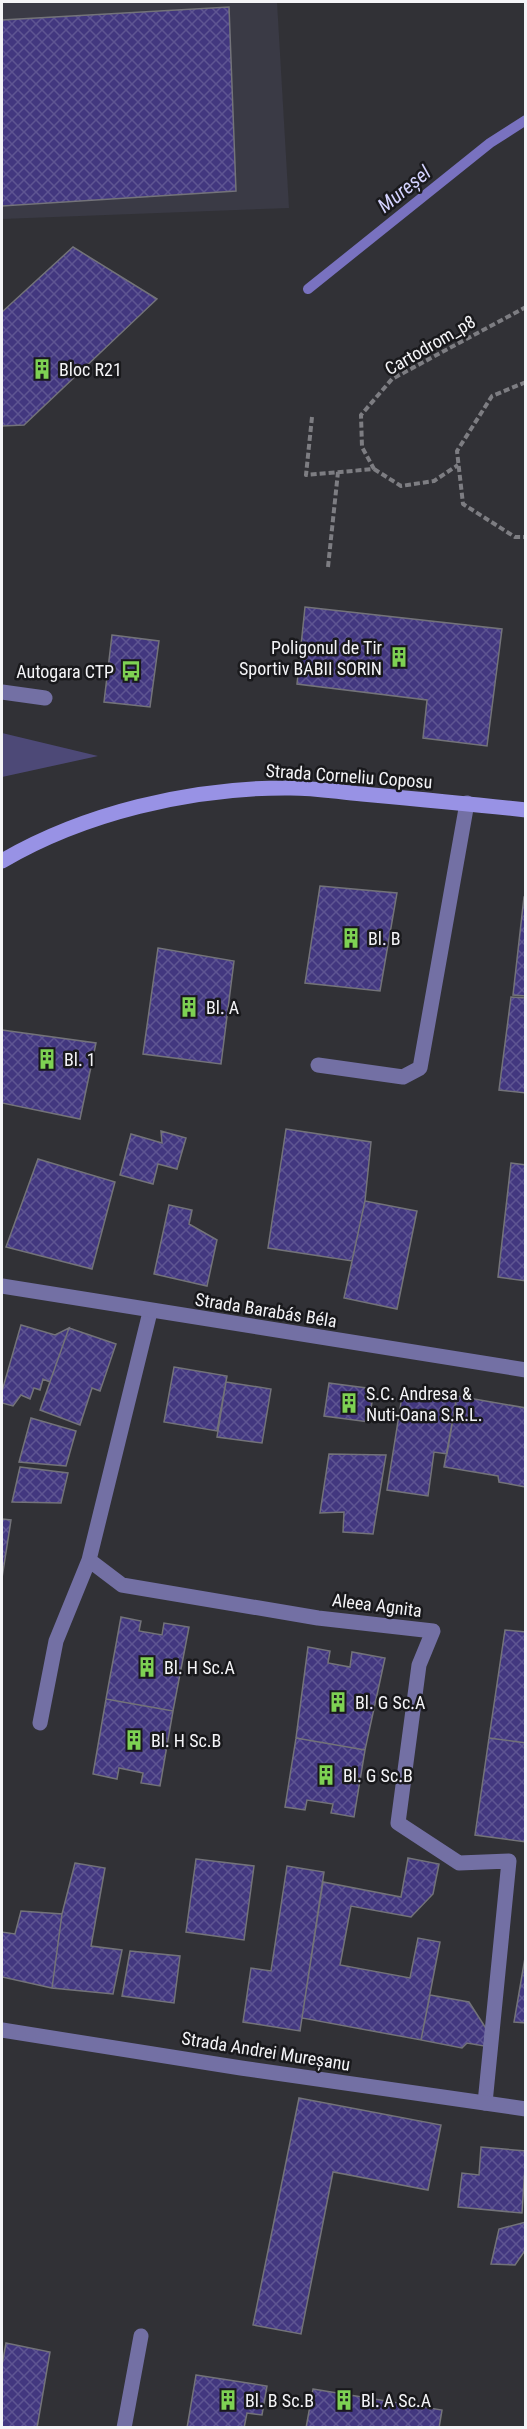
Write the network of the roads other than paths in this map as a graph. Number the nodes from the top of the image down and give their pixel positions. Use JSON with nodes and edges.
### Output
{"nodes":[{"id":1,"x":2,"y":693,"type":"edge"},
{"id":2,"x":45,"y":698,"type":"dead end"},
{"id":3,"x":467,"y":803,"type":"junction"},
{"id":4,"x":525,"y":810,"type":"edge"},
{"id":5,"x":2,"y":859,"type":"edge"},
{"id":6,"x":318,"y":1065,"type":"dead end"},
{"id":7,"x":2,"y":1286,"type":"edge"},
{"id":8,"x":150,"y":1312,"type":"junction"},
{"id":9,"x":525,"y":1370,"type":"edge"},
{"id":10,"x":89,"y":1560,"type":"junction"},
{"id":11,"x":40,"y":1723,"type":"dead end"},
{"id":12,"x":2,"y":2030,"type":"edge"},
{"id":13,"x":485,"y":2103,"type":"junction"},
{"id":14,"x":525,"y":2109,"type":"edge"},
{"id":15,"x":141,"y":2336,"type":"dead end"},
{"id":16,"x":124,"y":2427,"type":"edge"}],
"edges":[{"from":1,"to":2,"type":"street"},
{"from":3,"to":4,"type":"main road","name":"Strada Corneliu Coposu"},
{"from":3,"to":5,"type":"main road","name":"Strada Corneliu Coposu"},
{"from":3,"to":6,"type":"street"},
{"from":7,"to":8,"type":"street","name":"Strada Barabás Béla"},
{"from":8,"to":9,"type":"street","name":"Strada Barabás Béla"},
{"from":8,"to":10,"type":"street"},
{"from":10,"to":11,"type":"street"},
{"from":10,"to":13,"type":"street","name":"Aleea Agnita"},
{"from":12,"to":13,"type":"street","name":"Strada Andrei Mureșanu"},
{"from":13,"to":14,"type":"street","name":"Strada Andrei Mureșanu"},
{"from":15,"to":16,"type":"street"}]}
